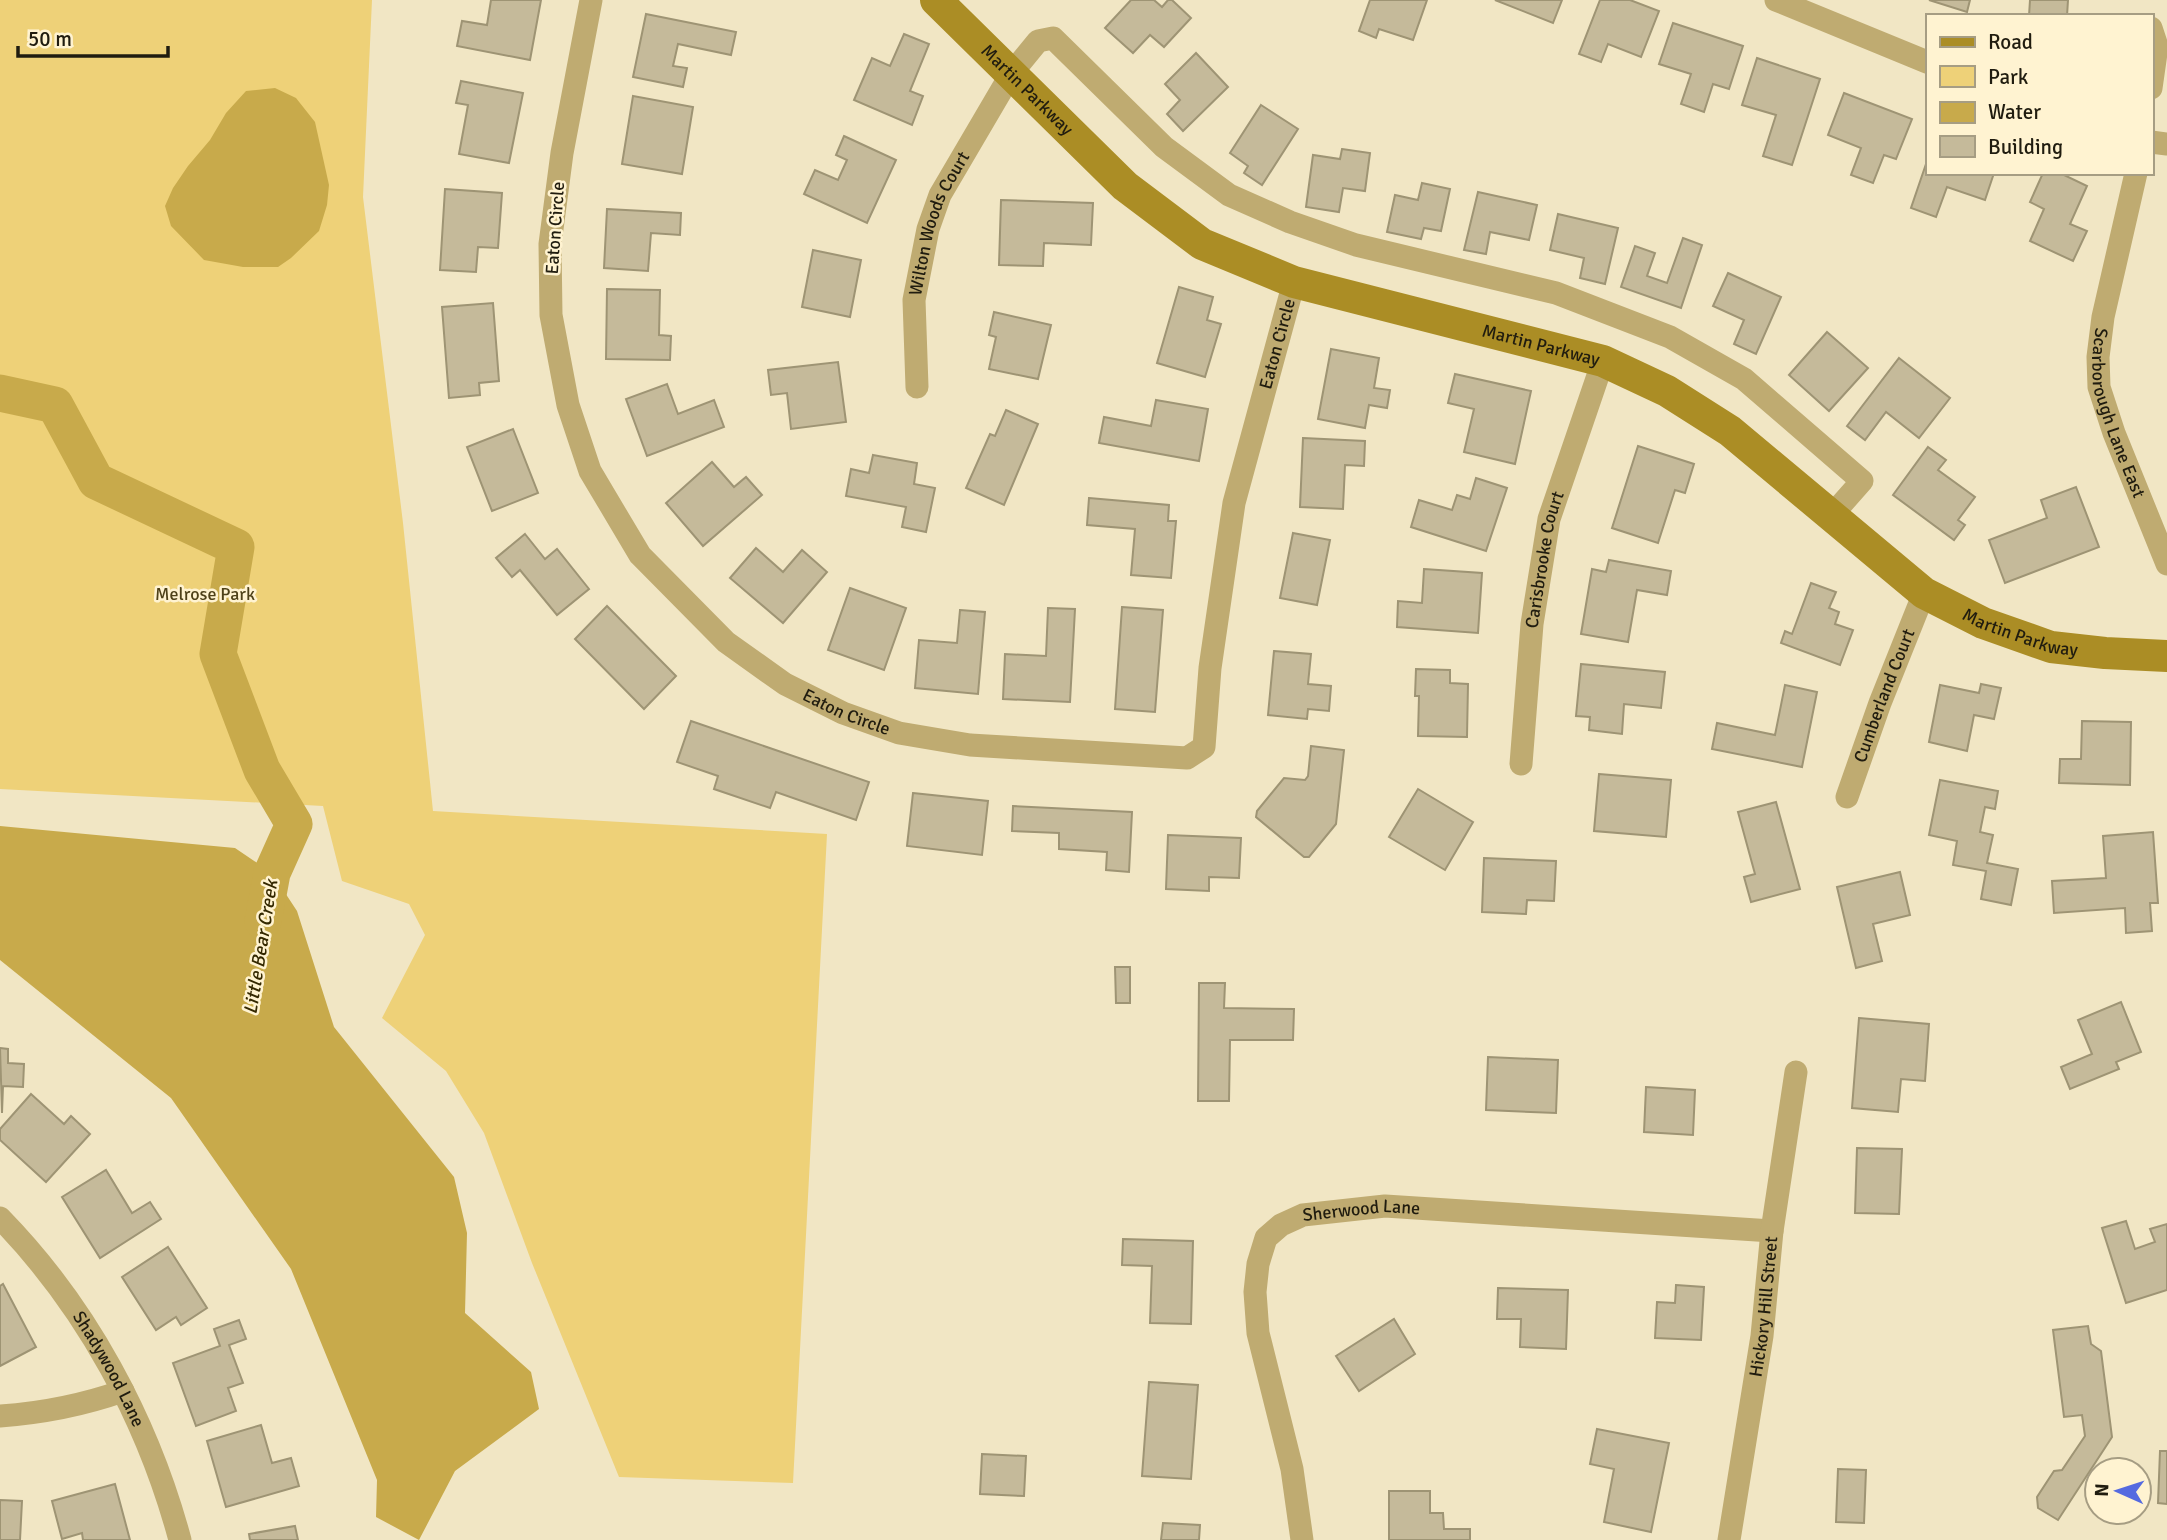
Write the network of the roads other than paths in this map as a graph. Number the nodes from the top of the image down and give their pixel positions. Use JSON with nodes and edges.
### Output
{"nodes":[{"id":1,"x":591,"y":0,"type":"edge"},
{"id":2,"x":936,"y":0,"type":"edge"},
{"id":3,"x":1776,"y":0,"type":"edge"},
{"id":4,"x":2153,"y":34,"type":"edge"},
{"id":5,"x":1926,"y":62,"type":"edge"},
{"id":6,"x":1011,"y":74,"type":"junction"},
{"id":7,"x":2153,"y":74,"type":"edge"},
{"id":8,"x":2136,"y":175,"type":"edge"},
{"id":9,"x":1294,"y":282,"type":"junction"},
{"id":10,"x":1603,"y":361,"type":"junction"},
{"id":11,"x":917,"y":387,"type":"dead end"},
{"id":12,"x":1831,"y":516,"type":"junction"},
{"id":13,"x":2167,"y":564,"type":"edge"},
{"id":14,"x":1924,"y":593,"type":"junction"},
{"id":15,"x":2167,"y":656,"type":"edge"},
{"id":16,"x":1521,"y":764,"type":"dead end"},
{"id":17,"x":1847,"y":797,"type":"dead end"},
{"id":18,"x":1796,"y":1072,"type":"dead end"},
{"id":19,"x":0,"y":1218,"type":"edge"},
{"id":20,"x":1772,"y":1231,"type":"junction"},
{"id":21,"x":124,"y":1391,"type":"junction"},
{"id":22,"x":0,"y":1416,"type":"edge"},
{"id":23,"x":180,"y":1540,"type":"edge"},
{"id":24,"x":1302,"y":1540,"type":"edge"},
{"id":25,"x":1729,"y":1540,"type":"edge"}],
"edges":[{"from":1,"to":9,"type":"street","name":"Eaton Circle"},
{"from":2,"to":6,"type":"street","name":"Martin Parkway"},
{"from":3,"to":5,"type":"street"},
{"from":4,"to":7,"type":"street"},
{"from":6,"to":9,"type":"street","name":"Martin Parkway"},
{"from":6,"to":11,"type":"street","name":"Wilton Woods Court"},
{"from":6,"to":12,"type":"street","name":"Wilton Woods Court"},
{"from":8,"to":13,"type":"street","name":"Scarborough Lane East"},
{"from":9,"to":10,"type":"street","name":"Martin Parkway"},
{"from":10,"to":12,"type":"street","name":"Martin Parkway"},
{"from":10,"to":16,"type":"street","name":"Carisbrooke Court"},
{"from":12,"to":14,"type":"street","name":"Martin Parkway"},
{"from":14,"to":15,"type":"street","name":"Martin Parkway"},
{"from":14,"to":17,"type":"street","name":"Cumberland Court"},
{"from":18,"to":20,"type":"street","name":"Hickory Hill Street"},
{"from":19,"to":21,"type":"street","name":"Shadywood Lane"},
{"from":20,"to":24,"type":"street","name":"Sherwood Lane"},
{"from":20,"to":25,"type":"street","name":"Hickory Hill Street"},
{"from":21,"to":22,"type":"street"},
{"from":21,"to":23,"type":"street","name":"Shadywood Lane"}]}
